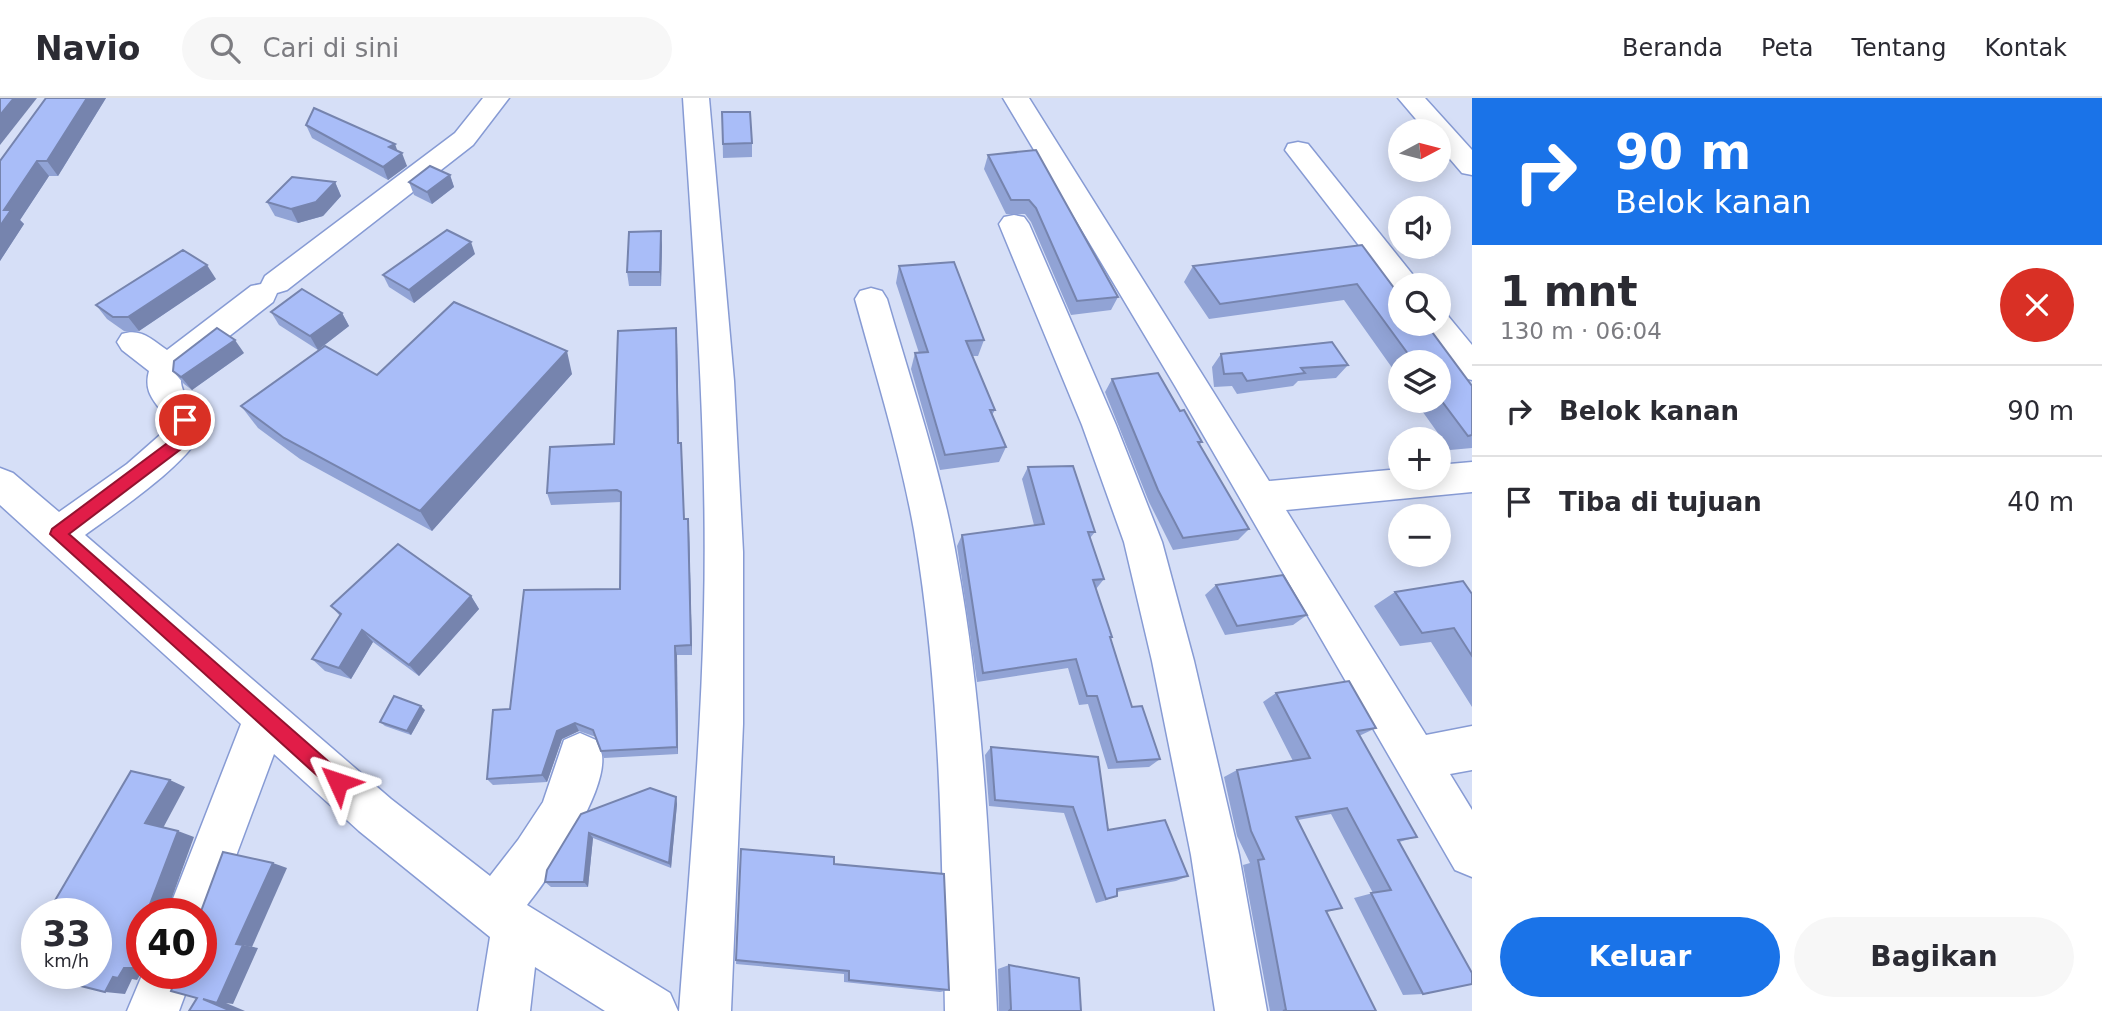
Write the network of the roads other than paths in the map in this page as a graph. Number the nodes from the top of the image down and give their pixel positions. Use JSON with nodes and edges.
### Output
{"nodes":[{"id":1,"x":496,"y":98,"type":"edge"},
{"id":2,"x":696,"y":98,"type":"edge"},
{"id":3,"x":1016,"y":98,"type":"edge"},
{"id":4,"x":1411,"y":98,"type":"edge"},
{"id":5,"x":1298,"y":150,"type":"dead end"},
{"id":6,"x":1472,"y":167,"type":"edge"},
{"id":7,"x":1014,"y":224,"type":"dead end"},
{"id":8,"x":1396,"y":273,"type":"edge"},
{"id":9,"x":871,"y":299,"type":"dead end"},
{"id":10,"x":1447,"y":336,"type":"edge"},
{"id":11,"x":133,"y":342,"type":"dead end"},
{"id":12,"x":167,"y":367,"type":"junction"},
{"id":13,"x":1472,"y":368,"type":"edge"},
{"id":14,"x":1472,"y":477,"type":"edge"},
{"id":15,"x":0,"y":483,"type":"edge"},
{"id":16,"x":1259,"y":497,"type":"junction"},
{"id":17,"x":58,"y":534,"type":"junction"},
{"id":18,"x":265,"y":718,"type":"junction"},
{"id":19,"x":1472,"y":748,"type":"edge"},
{"id":20,"x":580,"y":755,"type":"dead end"},
{"id":21,"x":1415,"y":759,"type":"junction"},
{"id":22,"x":1472,"y":853,"type":"edge"},
{"id":23,"x":197,"y":898,"type":"edge"},
{"id":24,"x":505,"y":918,"type":"junction"},
{"id":25,"x":162,"y":989,"type":"edge"},
{"id":26,"x":153,"y":1011,"type":"edge"},
{"id":27,"x":504,"y":1011,"type":"edge"},
{"id":28,"x":652,"y":1011,"type":"edge"},
{"id":29,"x":705,"y":1011,"type":"edge"},
{"id":30,"x":971,"y":1011,"type":"edge"},
{"id":31,"x":1241,"y":1011,"type":"edge"}],
"edges":[{"from":1,"to":12,"type":"street"},
{"from":2,"to":29,"type":"street"},
{"from":3,"to":16,"type":"street"},
{"from":4,"to":6,"type":"street"},
{"from":5,"to":8,"type":"street"},
{"from":7,"to":31,"type":"street"},
{"from":9,"to":30,"type":"street"},
{"from":10,"to":13,"type":"street"},
{"from":11,"to":12,"type":"street"},
{"from":12,"to":17,"type":"street"},
{"from":14,"to":16,"type":"street"},
{"from":15,"to":17,"type":"street"},
{"from":16,"to":21,"type":"street"},
{"from":17,"to":18,"type":"street"},
{"from":18,"to":23,"type":"street"},
{"from":18,"to":24,"type":"street"},
{"from":19,"to":21,"type":"street"},
{"from":20,"to":24,"type":"street"},
{"from":21,"to":22,"type":"street"},
{"from":24,"to":27,"type":"street"},
{"from":24,"to":28,"type":"street"},
{"from":25,"to":26,"type":"street"}]}
